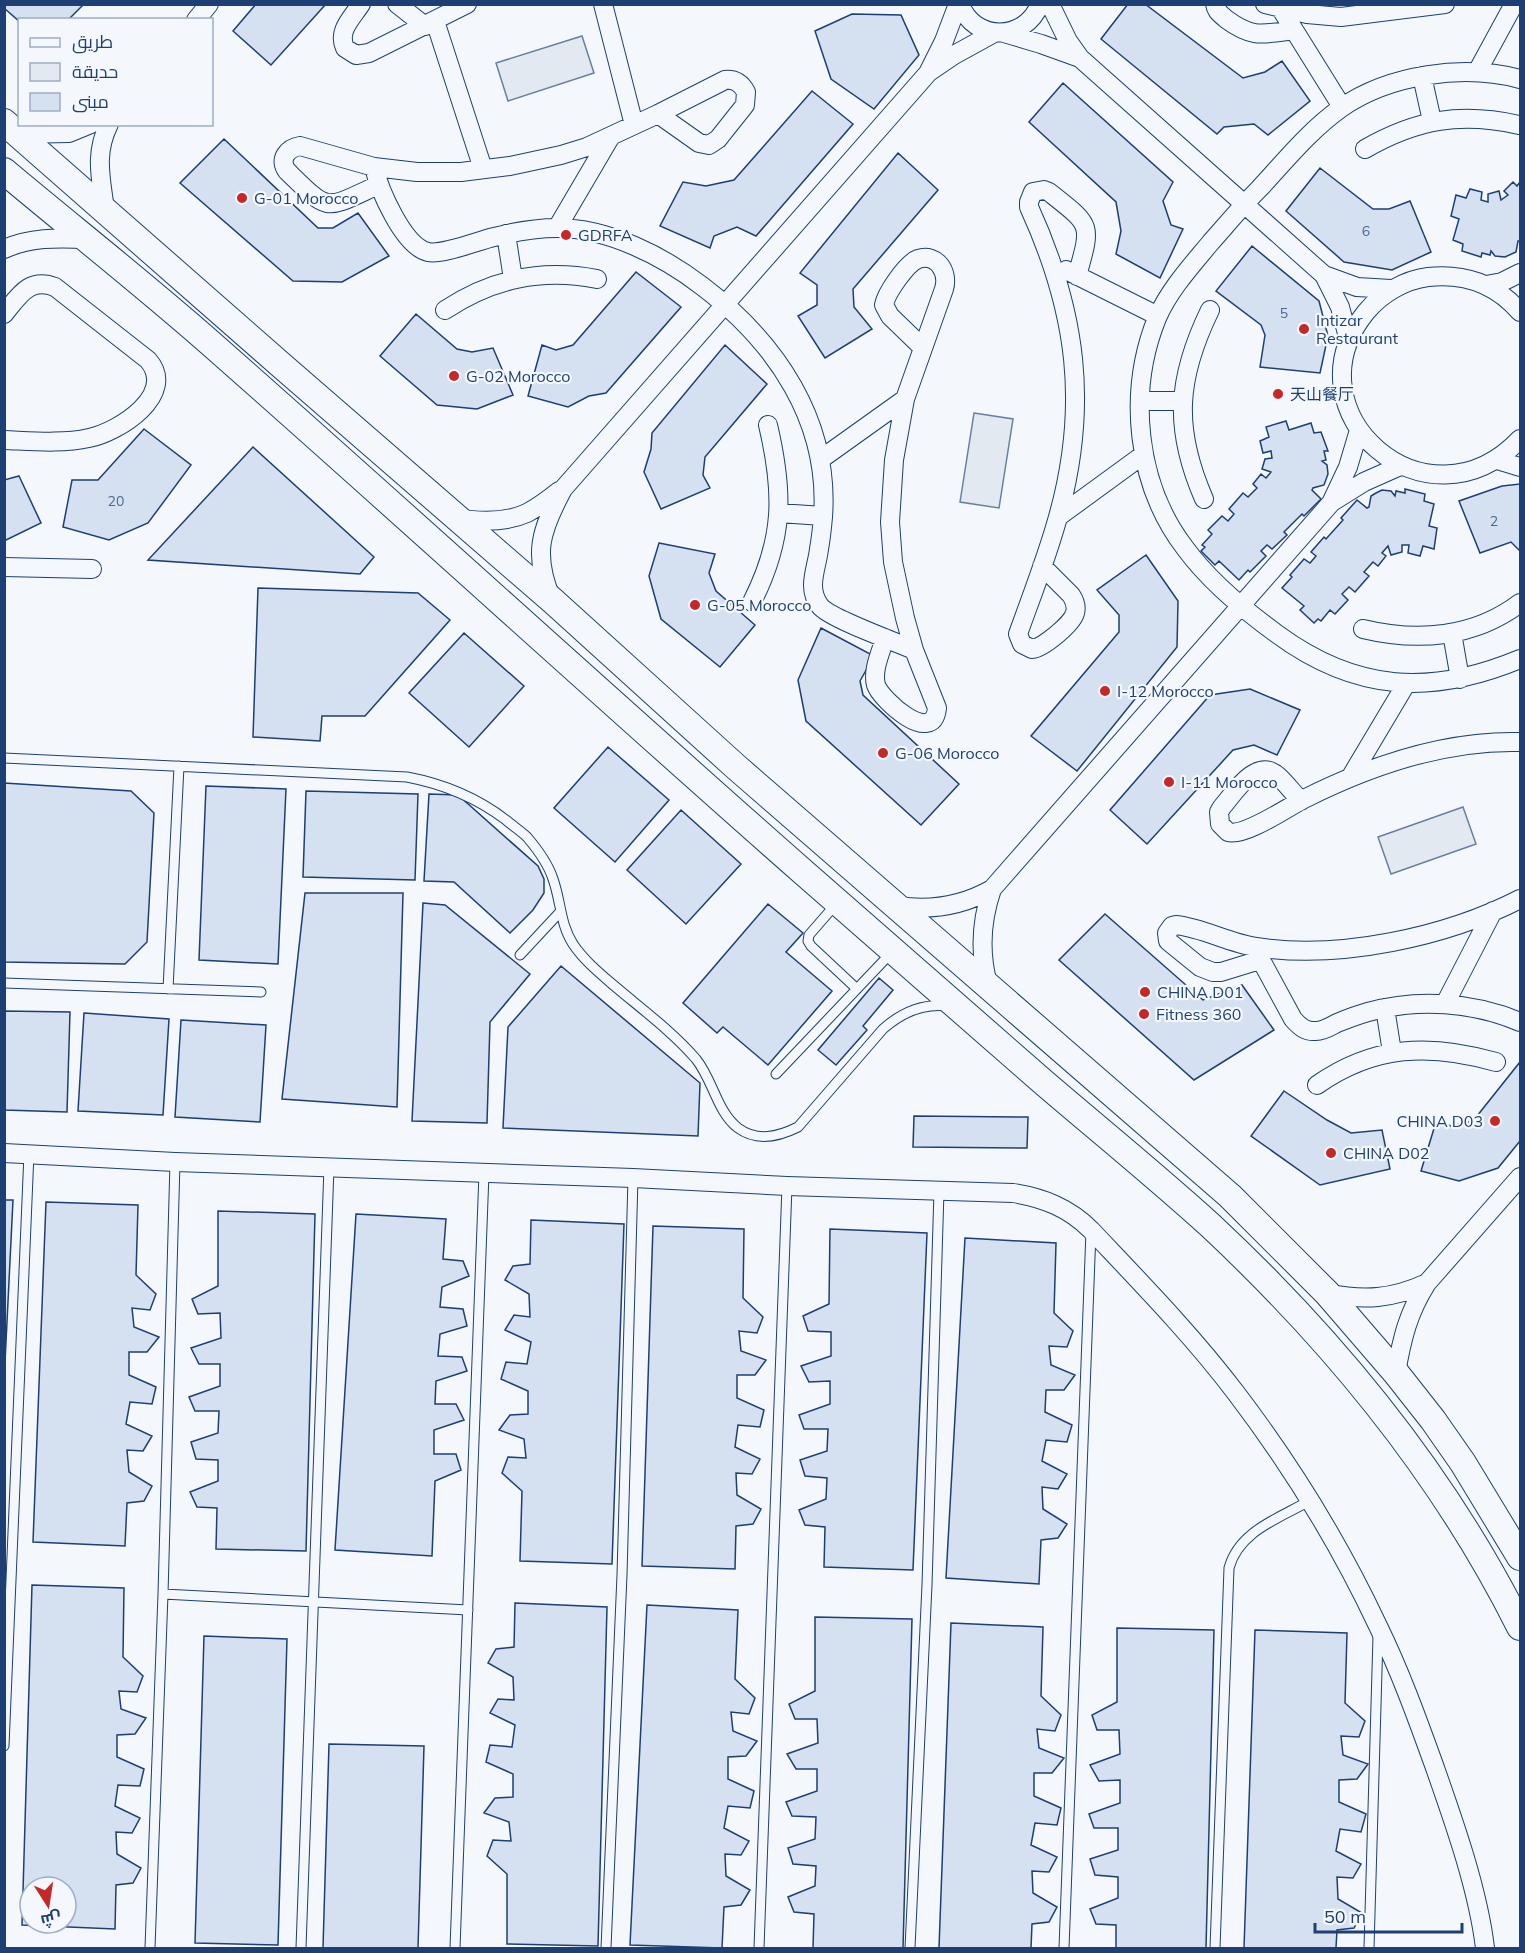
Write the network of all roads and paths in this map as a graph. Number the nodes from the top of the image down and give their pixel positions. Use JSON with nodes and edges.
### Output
{"nodes":[{"id":1,"x":209,"y":4,"type":"edge"},
{"id":2,"x":362,"y":4,"type":"edge"},
{"id":3,"x":397,"y":4,"type":"edge"},
{"id":4,"x":467,"y":4,"type":"edge"},
{"id":5,"x":603,"y":4,"type":"edge"},
{"id":6,"x":959,"y":4,"type":"edge"},
{"id":7,"x":1040,"y":4,"type":"edge"},
{"id":8,"x":1050,"y":4,"type":"edge"},
{"id":9,"x":1215,"y":4,"type":"edge"},
{"id":10,"x":1445,"y":4,"type":"edge"},
{"id":11,"x":1514,"y":4,"type":"edge"},
{"id":12,"x":1273,"y":7,"type":"edge"},
{"id":13,"x":198,"y":18,"type":"edge"},
{"id":14,"x":430,"y":23,"type":"junction"},
{"id":15,"x":1294,"y":30,"type":"junction"},
{"id":16,"x":999,"y":33,"type":"junction"},
{"id":17,"x":1080,"y":58,"type":"junction"},
{"id":18,"x":1477,"y":72,"type":"junction"},
{"id":19,"x":928,"y":73,"type":"junction"},
{"id":20,"x":1422,"y":76,"type":"junction"},
{"id":21,"x":1521,"y":79,"type":"edge"},
{"id":22,"x":1342,"y":107,"type":"junction"},
{"id":23,"x":658,"y":114,"type":"junction"},
{"id":24,"x":1432,"y":121,"type":"junction"},
{"id":25,"x":634,"y":125,"type":"junction"},
{"id":26,"x":1519,"y":125,"type":"edge"},
{"id":27,"x":86,"y":126,"type":"edge"},
{"id":28,"x":108,"y":126,"type":"edge"},
{"id":29,"x":12,"y":128,"type":"edge"},
{"id":30,"x":611,"y":136,"type":"junction"},
{"id":31,"x":1365,"y":149,"type":"dead end"},
{"id":32,"x":374,"y":167,"type":"junction"},
{"id":33,"x":483,"y":169,"type":"junction"},
{"id":34,"x":4,"y":171,"type":"edge"},
{"id":35,"x":378,"y":185,"type":"junction"},
{"id":36,"x":1244,"y":204,"type":"junction"},
{"id":37,"x":105,"y":210,"type":"junction"},
{"id":38,"x":557,"y":228,"type":"junction"},
{"id":39,"x":506,"y":234,"type":"junction"},
{"id":40,"x":86,"y":239,"type":"junction"},
{"id":41,"x":4,"y":249,"type":"edge"},
{"id":42,"x":1053,"y":264,"type":"junction"},
{"id":43,"x":1521,"y":273,"type":"edge"},
{"id":44,"x":1324,"y":275,"type":"junction"},
{"id":45,"x":1077,"y":276,"type":"junction"},
{"id":46,"x":513,"y":279,"type":"junction"},
{"id":47,"x":597,"y":279,"type":"dead end"},
{"id":48,"x":1486,"y":285,"type":"junction"},
{"id":49,"x":1391,"y":290,"type":"junction"},
{"id":50,"x":724,"y":305,"type":"junction"},
{"id":51,"x":445,"y":310,"type":"dead end"},
{"id":52,"x":1210,"y":310,"type":"dead end"},
{"id":53,"x":1521,"y":312,"type":"edge"},
{"id":54,"x":4,"y":314,"type":"edge"},
{"id":55,"x":1158,"y":316,"type":"junction"},
{"id":56,"x":208,"y":341,"type":"junction"},
{"id":57,"x":1349,"y":341,"type":"junction"},
{"id":58,"x":923,"y":348,"type":"junction"},
{"id":59,"x":280,"y":366,"type":"junction"},
{"id":60,"x":905,"y":399,"type":"junction"},
{"id":61,"x":1140,"y":401,"type":"junction"},
{"id":62,"x":1182,"y":401,"type":"junction"},
{"id":63,"x":768,"y":425,"type":"dead end"},
{"id":64,"x":1359,"y":430,"type":"junction"},
{"id":65,"x":1521,"y":439,"type":"edge"},
{"id":66,"x":4,"y":440,"type":"edge"},
{"id":67,"x":1143,"y":455,"type":"junction"},
{"id":68,"x":820,"y":459,"type":"junction"},
{"id":69,"x":1497,"y":460,"type":"junction"},
{"id":70,"x":1400,"y":466,"type":"junction"},
{"id":71,"x":1521,"y":468,"type":"edge"},
{"id":72,"x":563,"y":489,"type":"junction"},
{"id":73,"x":1204,"y":499,"type":"dead end"},
{"id":74,"x":1331,"y":502,"type":"junction"},
{"id":75,"x":779,"y":513,"type":"junction"},
{"id":76,"x":823,"y":516,"type":"junction"},
{"id":77,"x":1058,"y":517,"type":"junction"},
{"id":78,"x":456,"y":518,"type":"junction"},
{"id":79,"x":1042,"y":566,"type":"dead end"},
{"id":80,"x":4,"y":567,"type":"edge"},
{"id":81,"x":92,"y":569,"type":"dead end"},
{"id":82,"x":553,"y":601,"type":"junction"},
{"id":83,"x":752,"y":602,"type":"dead end"},
{"id":84,"x":1521,"y":603,"type":"edge"},
{"id":85,"x":1241,"y":606,"type":"junction"},
{"id":86,"x":1363,"y":628,"type":"dead end"},
{"id":87,"x":1452,"y":633,"type":"junction"},
{"id":88,"x":885,"y":638,"type":"junction"},
{"id":89,"x":914,"y":650,"type":"junction"},
{"id":90,"x":1521,"y":659,"type":"edge"},
{"id":91,"x":1460,"y":679,"type":"junction"},
{"id":92,"x":1406,"y":684,"type":"junction"},
{"id":93,"x":643,"y":730,"type":"junction"},
{"id":94,"x":1521,"y":741,"type":"edge"},
{"id":95,"x":4,"y":758,"type":"edge"},
{"id":96,"x":179,"y":766,"type":"junction"},
{"id":97,"x":735,"y":766,"type":"junction"},
{"id":98,"x":1350,"y":778,"type":"junction"},
{"id":99,"x":1301,"y":801,"type":"dead end"},
{"id":100,"x":992,"y":889,"type":"junction"},
{"id":101,"x":1521,"y":899,"type":"edge"},
{"id":102,"x":838,"y":903,"type":"junction"},
{"id":103,"x":898,"y":906,"type":"junction"},
{"id":104,"x":1493,"y":911,"type":"junction"},
{"id":105,"x":560,"y":912,"type":"junction"},
{"id":106,"x":892,"y":951,"type":"junction"},
{"id":107,"x":520,"y":955,"type":"dead end"},
{"id":108,"x":4,"y":983,"type":"edge"},
{"id":109,"x":988,"y":984,"type":"junction"},
{"id":110,"x":857,"y":988,"type":"junction"},
{"id":111,"x":168,"y":989,"type":"junction"},
{"id":112,"x":261,"y":992,"type":"dead end"},
{"id":113,"x":1445,"y":1004,"type":"junction"},
{"id":114,"x":956,"y":1007,"type":"junction"},
{"id":115,"x":1385,"y":1008,"type":"junction"},
{"id":116,"x":1521,"y":1022,"type":"edge"},
{"id":117,"x":1392,"y":1052,"type":"junction"},
{"id":118,"x":1496,"y":1062,"type":"dead end"},
{"id":119,"x":776,"y":1074,"type":"dead end"},
{"id":120,"x":1317,"y":1085,"type":"dead end"},
{"id":121,"x":4,"y":1153,"type":"edge"},
{"id":122,"x":29,"y":1153,"type":"junction"},
{"id":123,"x":174,"y":1162,"type":"junction"},
{"id":124,"x":329,"y":1167,"type":"junction"},
{"id":125,"x":484,"y":1173,"type":"junction"},
{"id":126,"x":1521,"y":1177,"type":"edge"},
{"id":127,"x":633,"y":1178,"type":"junction"},
{"id":128,"x":787,"y":1186,"type":"junction"},
{"id":129,"x":939,"y":1191,"type":"junction"},
{"id":130,"x":1091,"y":1230,"type":"junction"},
{"id":131,"x":1427,"y":1283,"type":"junction"},
{"id":132,"x":1327,"y":1293,"type":"junction"},
{"id":133,"x":1396,"y":1373,"type":"junction"},
{"id":134,"x":1309,"y":1501,"type":"junction"},
{"id":135,"x":1521,"y":1557,"type":"edge"},
{"id":136,"x":1488,"y":1564,"type":"junction"},
{"id":137,"x":163,"y":1594,"type":"junction"},
{"id":138,"x":1521,"y":1600,"type":"edge"},
{"id":139,"x":314,"y":1602,"type":"junction"},
{"id":140,"x":468,"y":1610,"type":"junction"},
{"id":141,"x":1378,"y":1626,"type":"junction"},
{"id":142,"x":1521,"y":1627,"type":"edge"},
{"id":143,"x":4,"y":1746,"type":"edge"},
{"id":144,"x":150,"y":1948,"type":"edge"},
{"id":145,"x":301,"y":1948,"type":"edge"},
{"id":146,"x":455,"y":1948,"type":"edge"},
{"id":147,"x":606,"y":1948,"type":"edge"},
{"id":148,"x":759,"y":1948,"type":"edge"},
{"id":149,"x":910,"y":1948,"type":"edge"},
{"id":150,"x":1064,"y":1948,"type":"edge"},
{"id":151,"x":1215,"y":1948,"type":"edge"},
{"id":152,"x":1369,"y":1948,"type":"edge"},
{"id":153,"x":1485,"y":1948,"type":"edge"}],
"edges":[{"from":1,"to":13,"type":"street"},
{"from":2,"to":14,"type":"street"},
{"from":3,"to":14,"type":"street"},
{"from":4,"to":14,"type":"street"},
{"from":5,"to":25,"type":"street"},
{"from":6,"to":16,"type":"street"},
{"from":6,"to":19,"type":"street"},
{"from":7,"to":16,"type":"street"},
{"from":8,"to":17,"type":"street"},
{"from":9,"to":15,"type":"street"},
{"from":10,"to":12,"type":"street"},
{"from":11,"to":18,"type":"street"},
{"from":12,"to":15,"type":"street"},
{"from":14,"to":33,"type":"street"},
{"from":15,"to":22,"type":"street"},
{"from":16,"to":17,"type":"street"},
{"from":16,"to":19,"type":"street"},
{"from":17,"to":36,"type":"street"},
{"from":18,"to":20,"type":"street"},
{"from":18,"to":21,"type":"street"},
{"from":19,"to":50,"type":"street"},
{"from":20,"to":22,"type":"street"},
{"from":20,"to":24,"type":"street"},
{"from":22,"to":36,"type":"street"},
{"from":23,"to":23,"type":"street"},
{"from":23,"to":25,"type":"street"},
{"from":24,"to":26,"type":"street"},
{"from":24,"to":31,"type":"street"},
{"from":25,"to":30,"type":"street"},
{"from":27,"to":29,"type":"street"},
{"from":28,"to":37,"type":"street"},
{"from":29,"to":37,"type":"street"},
{"from":30,"to":33,"type":"street"},
{"from":30,"to":38,"type":"street"},
{"from":32,"to":33,"type":"street"},
{"from":32,"to":35,"type":"street"},
{"from":32,"to":35,"type":"street"},
{"from":34,"to":40,"type":"street"},
{"from":35,"to":39,"type":"street"},
{"from":36,"to":44,"type":"street"},
{"from":36,"to":55,"type":"street"},
{"from":37,"to":59,"type":"street"},
{"from":38,"to":39,"type":"street"},
{"from":38,"to":50,"type":"street"},
{"from":39,"to":46,"type":"street"},
{"from":40,"to":41,"type":"street"},
{"from":40,"to":56,"type":"street"},
{"from":42,"to":45,"type":"street"},
{"from":42,"to":45,"type":"street"},
{"from":42,"to":77,"type":"street"},
{"from":43,"to":48,"type":"street"},
{"from":44,"to":49,"type":"street"},
{"from":44,"to":57,"type":"street"},
{"from":45,"to":55,"type":"street"},
{"from":46,"to":47,"type":"street"},
{"from":46,"to":51,"type":"street"},
{"from":48,"to":49,"type":"street"},
{"from":48,"to":53,"type":"street"},
{"from":49,"to":57,"type":"street"},
{"from":50,"to":68,"type":"street"},
{"from":50,"to":72,"type":"street"},
{"from":52,"to":62,"type":"street"},
{"from":54,"to":66,"type":"street"},
{"from":55,"to":61,"type":"street"},
{"from":56,"to":59,"type":"street"},
{"from":56,"to":93,"type":"street"},
{"from":57,"to":64,"type":"street"},
{"from":58,"to":58,"type":"street"},
{"from":58,"to":60,"type":"street"},
{"from":59,"to":78,"type":"street"},
{"from":60,"to":68,"type":"street"},
{"from":60,"to":89,"type":"street"},
{"from":61,"to":62,"type":"street"},
{"from":61,"to":67,"type":"street"},
{"from":62,"to":73,"type":"street"},
{"from":63,"to":75,"type":"street"},
{"from":64,"to":70,"type":"street"},
{"from":64,"to":74,"type":"street"},
{"from":65,"to":69,"type":"street"},
{"from":67,"to":77,"type":"street"},
{"from":67,"to":85,"type":"street"},
{"from":68,"to":76,"type":"street"},
{"from":69,"to":70,"type":"street"},
{"from":69,"to":71,"type":"street"},
{"from":70,"to":74,"type":"street"},
{"from":72,"to":78,"type":"street"},
{"from":72,"to":82,"type":"street"},
{"from":74,"to":85,"type":"street"},
{"from":75,"to":76,"type":"street"},
{"from":75,"to":83,"type":"street"},
{"from":76,"to":88,"type":"street"},
{"from":77,"to":79,"type":"street"},
{"from":78,"to":82,"type":"street"},
{"from":80,"to":81,"type":"street"},
{"from":82,"to":97,"type":"street"},
{"from":84,"to":87,"type":"street"},
{"from":85,"to":92,"type":"street"},
{"from":85,"to":100,"type":"street"},
{"from":86,"to":87,"type":"street"},
{"from":87,"to":91,"type":"street"},
{"from":88,"to":89,"type":"street"},
{"from":88,"to":89,"type":"street"},
{"from":90,"to":91,"type":"street"},
{"from":91,"to":92,"type":"street"},
{"from":92,"to":98,"type":"street"},
{"from":93,"to":97,"type":"street"},
{"from":93,"to":102,"type":"street"},
{"from":94,"to":98,"type":"street"},
{"from":95,"to":96,"type":"lane"},
{"from":96,"to":105,"type":"lane"},
{"from":96,"to":111,"type":"lane"},
{"from":97,"to":103,"type":"street"},
{"from":98,"to":99,"type":"street"},
{"from":100,"to":103,"type":"street"},
{"from":100,"to":109,"type":"street"},
{"from":101,"to":104,"type":"street"},
{"from":102,"to":106,"type":"street"},
{"from":102,"to":110,"type":"lane"},
{"from":103,"to":109,"type":"street"},
{"from":104,"to":113,"type":"street"},
{"from":104,"to":115,"type":"street"},
{"from":105,"to":107,"type":"lane"},
{"from":105,"to":114,"type":"lane"},
{"from":106,"to":110,"type":"lane"},
{"from":106,"to":114,"type":"street"},
{"from":108,"to":111,"type":"lane"},
{"from":109,"to":132,"type":"street"},
{"from":110,"to":119,"type":"lane"},
{"from":111,"to":112,"type":"lane"},
{"from":113,"to":115,"type":"street"},
{"from":113,"to":116,"type":"street"},
{"from":114,"to":136,"type":"street"},
{"from":115,"to":117,"type":"street"},
{"from":117,"to":118,"type":"street"},
{"from":117,"to":120,"type":"street"},
{"from":121,"to":122,"type":"street"},
{"from":122,"to":123,"type":"street"},
{"from":122,"to":143,"type":"lane"},
{"from":123,"to":124,"type":"street"},
{"from":123,"to":137,"type":"lane"},
{"from":124,"to":125,"type":"street"},
{"from":124,"to":139,"type":"lane"},
{"from":125,"to":127,"type":"street"},
{"from":125,"to":140,"type":"lane"},
{"from":126,"to":131,"type":"street"},
{"from":127,"to":128,"type":"street"},
{"from":127,"to":147,"type":"lane"},
{"from":128,"to":129,"type":"street"},
{"from":128,"to":148,"type":"lane"},
{"from":129,"to":130,"type":"street"},
{"from":129,"to":149,"type":"lane"},
{"from":130,"to":134,"type":"street"},
{"from":130,"to":150,"type":"lane"},
{"from":131,"to":132,"type":"street"},
{"from":131,"to":133,"type":"street"},
{"from":132,"to":133,"type":"street"},
{"from":133,"to":135,"type":"street"},
{"from":134,"to":141,"type":"street"},
{"from":134,"to":151,"type":"lane"},
{"from":136,"to":138,"type":"street"},
{"from":136,"to":142,"type":"street"},
{"from":137,"to":139,"type":"lane"},
{"from":137,"to":144,"type":"lane"},
{"from":139,"to":140,"type":"lane"},
{"from":139,"to":145,"type":"lane"},
{"from":140,"to":146,"type":"lane"},
{"from":141,"to":152,"type":"lane"},
{"from":141,"to":153,"type":"street"}]}
